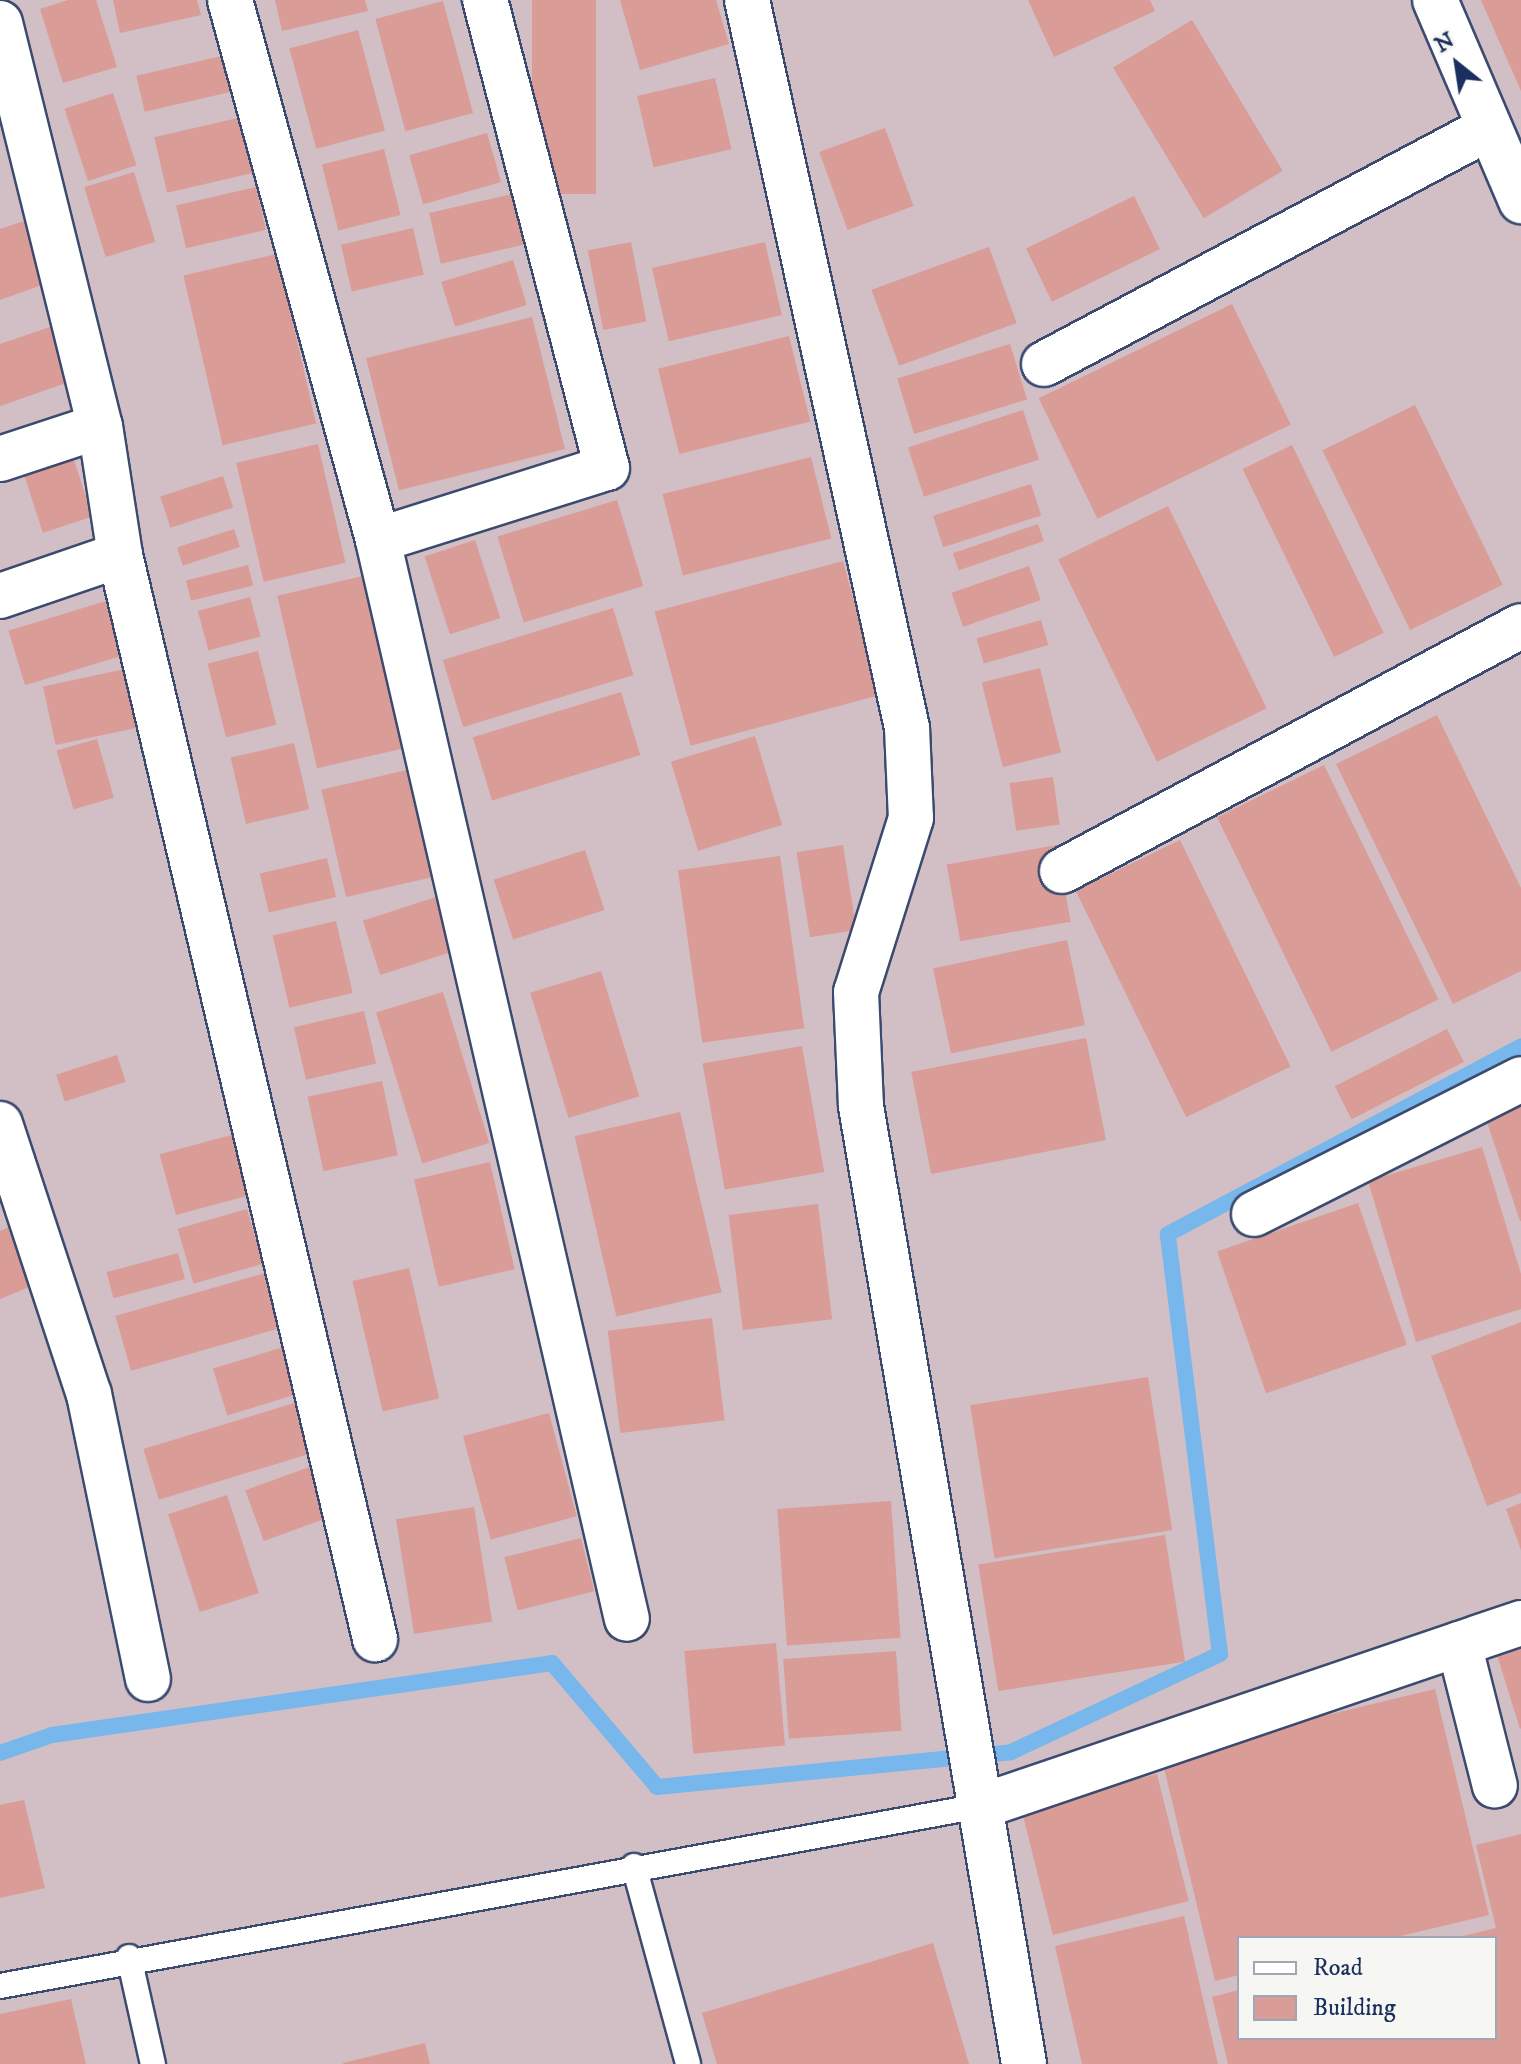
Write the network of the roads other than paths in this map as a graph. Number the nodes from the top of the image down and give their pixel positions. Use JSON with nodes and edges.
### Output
{"nodes":[{"id":1,"x":230,"y":0,"type":"edge"},
{"id":2,"x":485,"y":0,"type":"edge"},
{"id":3,"x":747,"y":0,"type":"edge"},
{"id":4,"x":1435,"y":0,"type":"edge"},
{"id":5,"x":0,"y":23,"type":"edge"},
{"id":6,"x":7,"y":90,"type":"edge"},
{"id":7,"x":1489,"y":128,"type":"junction"},
{"id":8,"x":1521,"y":201,"type":"edge"},
{"id":9,"x":1044,"y":364,"type":"dead end"},
{"id":10,"x":100,"y":426,"type":"junction"},
{"id":11,"x":0,"y":459,"type":"edge"},
{"id":12,"x":378,"y":540,"type":"junction"},
{"id":13,"x":120,"y":555,"type":"junction"},
{"id":14,"x":0,"y":596,"type":"edge"},
{"id":15,"x":1521,"y":626,"type":"edge"},
{"id":16,"x":1062,"y":871,"type":"dead end"},
{"id":17,"x":1521,"y":1079,"type":"edge"},
{"id":18,"x":0,"y":1124,"type":"edge"},
{"id":19,"x":1254,"y":1214,"type":"dead end"},
{"id":20,"x":627,"y":1619,"type":"dead end"},
{"id":21,"x":1521,"y":1623,"type":"edge"},
{"id":22,"x":375,"y":1639,"type":"dead end"},
{"id":23,"x":1459,"y":1644,"type":"junction"},
{"id":24,"x":148,"y":1679,"type":"dead end"},
{"id":25,"x":1495,"y":1786,"type":"dead end"},
{"id":26,"x":983,"y":1792,"type":"junction"},
{"id":27,"x":634,"y":1866,"type":"junction"},
{"id":28,"x":129,"y":1957,"type":"junction"},
{"id":29,"x":0,"y":1986,"type":"edge"},
{"id":30,"x":153,"y":2064,"type":"edge"},
{"id":31,"x":688,"y":2064,"type":"edge"},
{"id":32,"x":1024,"y":2064,"type":"edge"}],
"edges":[{"from":1,"to":12,"type":"street"},
{"from":2,"to":12,"type":"street"},
{"from":3,"to":26,"type":"street"},
{"from":4,"to":7,"type":"street"},
{"from":5,"to":6,"type":"street"},
{"from":6,"to":10,"type":"street"},
{"from":7,"to":8,"type":"street"},
{"from":7,"to":9,"type":"street"},
{"from":10,"to":11,"type":"street"},
{"from":10,"to":13,"type":"street"},
{"from":12,"to":20,"type":"street"},
{"from":13,"to":14,"type":"street"},
{"from":13,"to":22,"type":"street"},
{"from":15,"to":16,"type":"street"},
{"from":17,"to":19,"type":"street"},
{"from":18,"to":24,"type":"street"},
{"from":21,"to":23,"type":"street"},
{"from":23,"to":25,"type":"street"},
{"from":23,"to":26,"type":"street"},
{"from":26,"to":27,"type":"lane"},
{"from":26,"to":32,"type":"street"},
{"from":27,"to":28,"type":"lane"},
{"from":27,"to":31,"type":"lane"},
{"from":28,"to":29,"type":"lane"},
{"from":28,"to":30,"type":"lane"}]}
